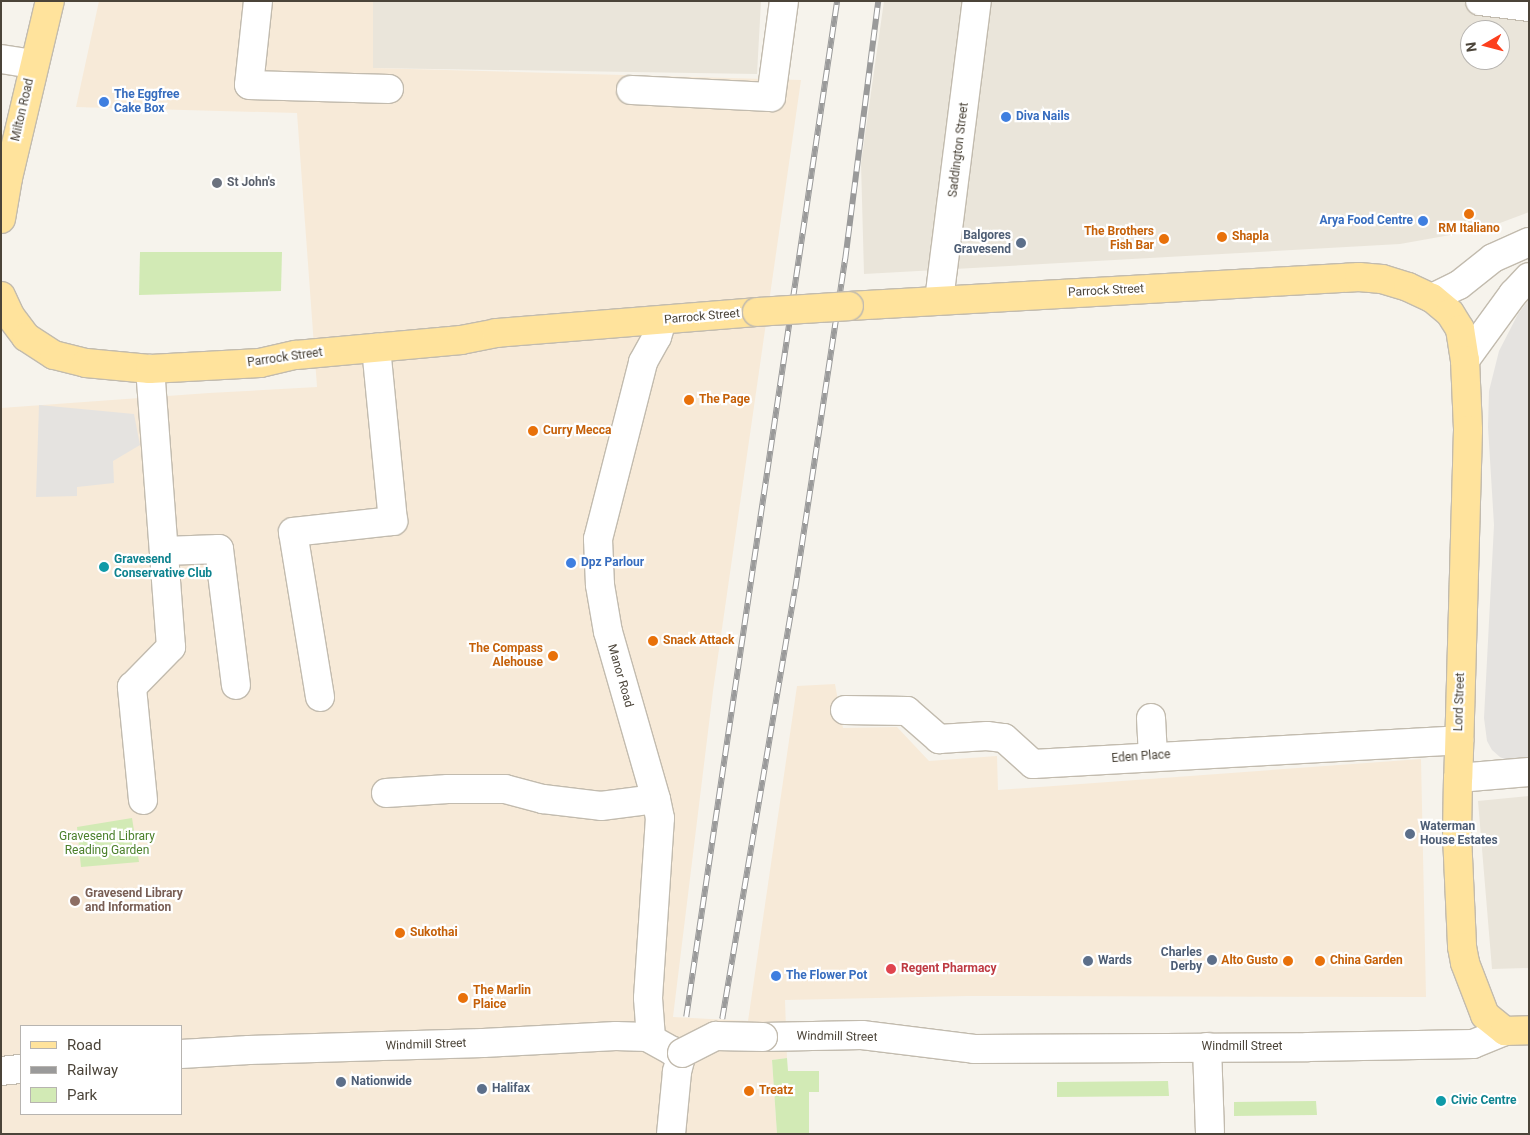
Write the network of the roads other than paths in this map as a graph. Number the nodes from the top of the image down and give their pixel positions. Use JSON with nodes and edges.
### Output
{"nodes":[{"id":1,"x":50,"y":1,"type":"edge"},
{"id":2,"x":258,"y":1,"type":"edge"},
{"id":3,"x":784,"y":1,"type":"edge"},
{"id":4,"x":977,"y":1,"type":"edge"},
{"id":5,"x":1480,"y":1,"type":"edge"},
{"id":6,"x":1529,"y":7,"type":"edge"},
{"id":7,"x":1,"y":59,"type":"edge"},
{"id":8,"x":34,"y":64,"type":"junction"},
{"id":9,"x":390,"y":89,"type":"dead end"},
{"id":10,"x":631,"y":90,"type":"dead end"},
{"id":11,"x":1,"y":219,"type":"edge"},
{"id":12,"x":1529,"y":242,"type":"edge"},
{"id":13,"x":1529,"y":277,"type":"edge"},
{"id":14,"x":1,"y":296,"type":"edge"},
{"id":15,"x":1432,"y":298,"type":"junction"},
{"id":16,"x":939,"y":300,"type":"junction"},
{"id":17,"x":662,"y":320,"type":"junction"},
{"id":18,"x":376,"y":348,"type":"junction"},
{"id":19,"x":1465,"y":360,"type":"junction"},
{"id":20,"x":150,"y":369,"type":"junction"},
{"id":21,"x":164,"y":552,"type":"junction"},
{"id":22,"x":236,"y":685,"type":"dead end"},
{"id":23,"x":320,"y":697,"type":"dead end"},
{"id":24,"x":845,"y":710,"type":"dead end"},
{"id":25,"x":1151,"y":718,"type":"dead end"},
{"id":26,"x":1459,"y":740,"type":"junction"},
{"id":27,"x":1153,"y":757,"type":"junction"},
{"id":28,"x":1529,"y":772,"type":"edge"},
{"id":29,"x":1458,"y":778,"type":"junction"},
{"id":30,"x":386,"y":793,"type":"dead end"},
{"id":31,"x":143,"y":800,"type":"dead end"},
{"id":32,"x":656,"y":800,"type":"junction"},
{"id":33,"x":1517,"y":1031,"type":"edge"},
{"id":34,"x":651,"y":1038,"type":"junction"},
{"id":35,"x":1207,"y":1047,"type":"junction"},
{"id":36,"x":682,"y":1053,"type":"junction"},
{"id":37,"x":182,"y":1054,"type":"edge"},
{"id":38,"x":20,"y":1069,"type":"edge"},
{"id":39,"x":1,"y":1071,"type":"edge"},
{"id":40,"x":1210,"y":1132,"type":"dead end"},
{"id":41,"x":671,"y":1134,"type":"edge"}],
"edges":[{"from":1,"to":8,"type":"main road","name":"Milton Road"},
{"from":2,"to":9,"type":"street"},
{"from":3,"to":10,"type":"street"},
{"from":4,"to":16,"type":"street","name":"Saddington Street"},
{"from":5,"to":6,"type":"street"},
{"from":7,"to":8,"type":"street"},
{"from":8,"to":11,"type":"main road","name":"Milton Road"},
{"from":12,"to":15,"type":"street"},
{"from":13,"to":19,"type":"street"},
{"from":14,"to":20,"type":"main road","name":"Parrock Street"},
{"from":15,"to":16,"type":"main road","name":"Parrock Street"},
{"from":15,"to":19,"type":"main road","name":"Parrock Street"},
{"from":16,"to":17,"type":"main road","name":"Parrock Street","bridge":true},
{"from":17,"to":18,"type":"main road","name":"Parrock Street"},
{"from":17,"to":32,"type":"street","name":"Manor Road"},
{"from":18,"to":20,"type":"main road","name":"Parrock Street"},
{"from":18,"to":23,"type":"street"},
{"from":19,"to":26,"type":"main road","name":"Lord Street"},
{"from":20,"to":21,"type":"street"},
{"from":21,"to":22,"type":"street"},
{"from":21,"to":31,"type":"street"},
{"from":24,"to":27,"type":"street","name":"Eden Place"},
{"from":25,"to":27,"type":"street"},
{"from":26,"to":27,"type":"street","name":"Eden Place"},
{"from":26,"to":29,"type":"main road","name":"Lord Street"},
{"from":28,"to":29,"type":"street"},
{"from":29,"to":33,"type":"main road","name":"Lord Street"},
{"from":30,"to":32,"type":"street"},
{"from":32,"to":34,"type":"street","name":"Manor Road"},
{"from":33,"to":35,"type":"street","name":"Windmill Street"},
{"from":34,"to":36,"type":"street","name":"Windmill Street"},
{"from":34,"to":37,"type":"street","name":"Windmill Street"},
{"from":35,"to":36,"type":"street","name":"Windmill Street","bridge":true},
{"from":35,"to":40,"type":"street"},
{"from":36,"to":41,"type":"street"},
{"from":38,"to":39,"type":"street"}]}
